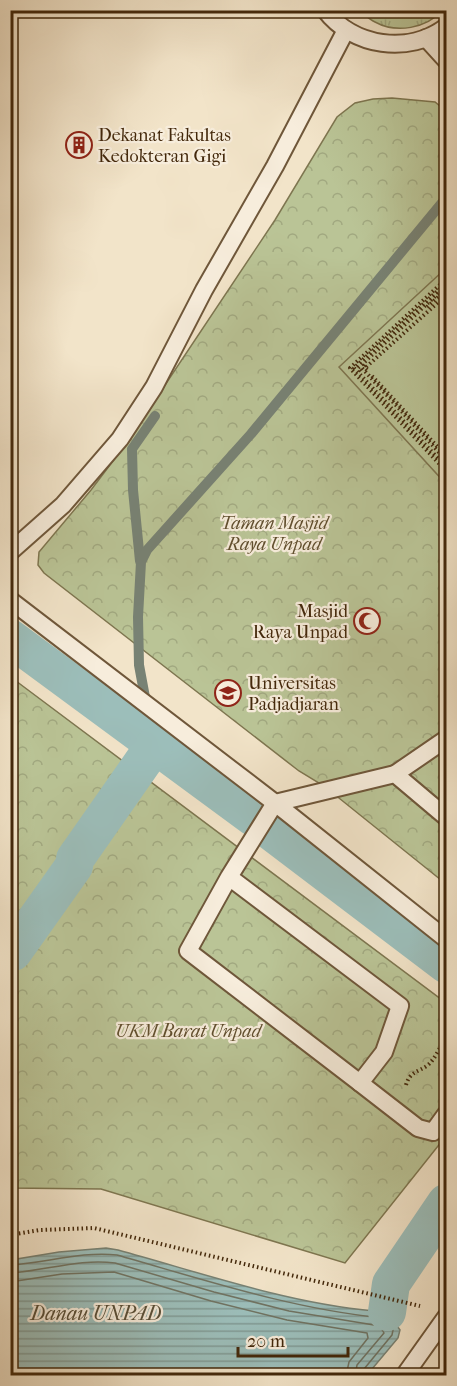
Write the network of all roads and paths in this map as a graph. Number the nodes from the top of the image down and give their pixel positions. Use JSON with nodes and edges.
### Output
{"nodes":[{"id":1,"x":325,"y":10,"type":"edge"},
{"id":2,"x":447,"y":27,"type":"edge"},
{"id":3,"x":346,"y":30,"type":"junction"},
{"id":4,"x":426,"y":38,"type":"junction"},
{"id":5,"x":447,"y":60,"type":"edge"},
{"id":6,"x":447,"y":292,"type":"edge"},
{"id":7,"x":447,"y":464,"type":"edge"},
{"id":8,"x":10,"y":552,"type":"edge"},
{"id":9,"x":10,"y":600,"type":"edge"},
{"id":10,"x":447,"y":739,"type":"edge"},
{"id":11,"x":395,"y":774,"type":"junction"},
{"id":12,"x":275,"y":803,"type":"junction"},
{"id":13,"x":447,"y":817,"type":"edge"},
{"id":14,"x":229,"y":877,"type":"junction"},
{"id":15,"x":447,"y":939,"type":"edge"},
{"id":16,"x":447,"y":1040,"type":"edge"},
{"id":17,"x":360,"y":1083,"type":"junction"},
{"id":18,"x":405,"y":1087,"type":"dead end"},
{"id":19,"x":447,"y":1114,"type":"edge"},
{"id":20,"x":10,"y":1235,"type":"edge"},
{"id":21,"x":427,"y":1307,"type":"dead end"},
{"id":22,"x":447,"y":1317,"type":"edge"},
{"id":23,"x":404,"y":1376,"type":"edge"}],
"edges":[{"from":1,"to":3,"type":"lane"},
{"from":2,"to":4,"type":"lane"},
{"from":3,"to":4,"type":"lane"},
{"from":3,"to":8,"type":"lane"},
{"from":4,"to":5,"type":"lane"},
{"from":6,"to":7,"type":"path"},
{"from":6,"to":7,"type":"path"},
{"from":9,"to":12,"type":"lane"},
{"from":10,"to":11,"type":"lane"},
{"from":11,"to":12,"type":"lane"},
{"from":11,"to":13,"type":"lane"},
{"from":12,"to":14,"type":"lane"},
{"from":12,"to":15,"type":"lane"},
{"from":14,"to":17,"type":"lane"},
{"from":14,"to":17,"type":"lane"},
{"from":16,"to":18,"type":"path"},
{"from":17,"to":19,"type":"lane"},
{"from":20,"to":21,"type":"path"},
{"from":22,"to":23,"type":"lane"}]}
